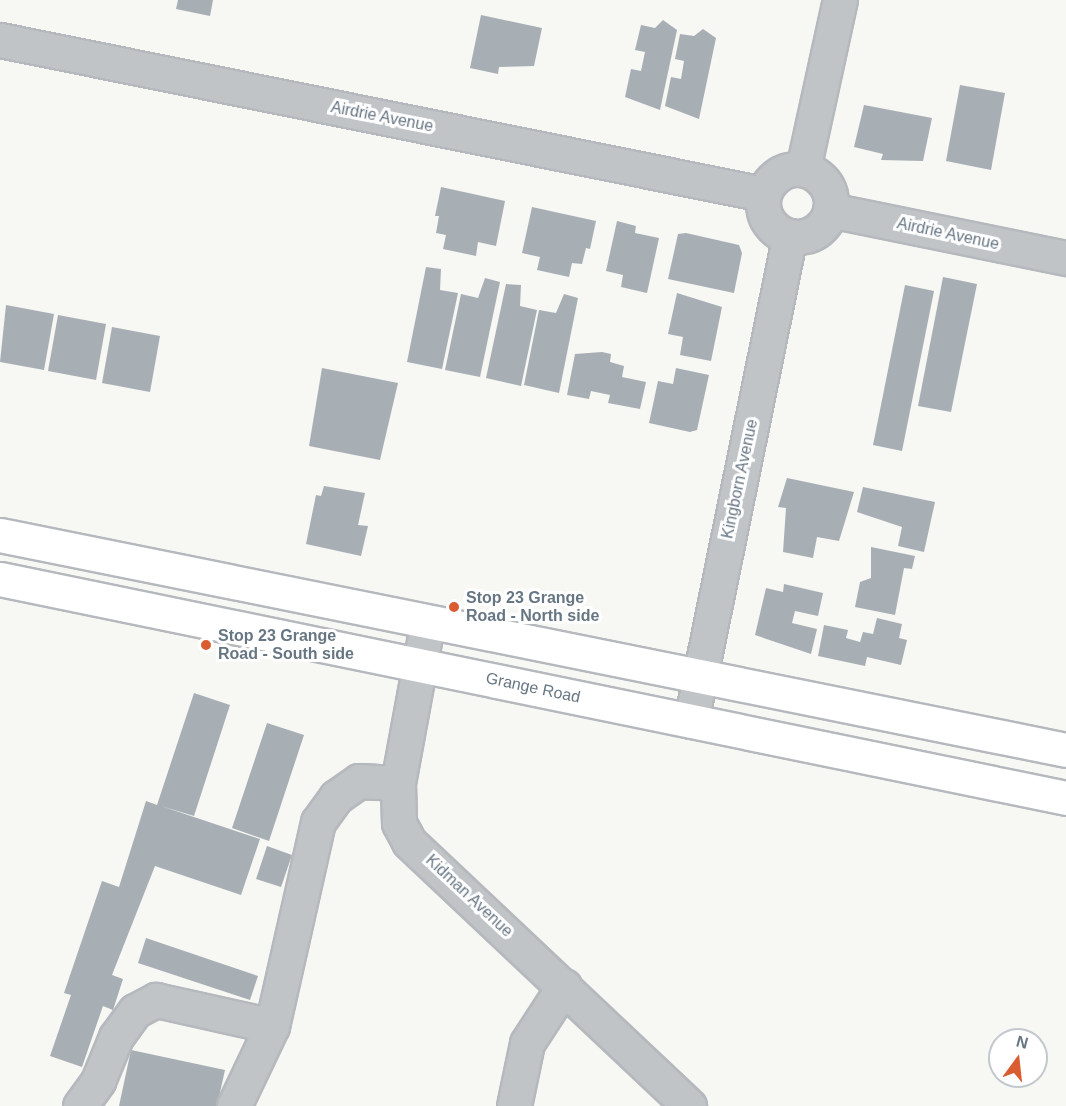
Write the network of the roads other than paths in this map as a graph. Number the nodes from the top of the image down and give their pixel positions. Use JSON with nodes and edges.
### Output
{"nodes":[{"id":1,"x":840,"y":0,"type":"edge"},
{"id":2,"x":0,"y":40,"type":"edge"},
{"id":3,"x":803,"y":169,"type":"junction"},
{"id":4,"x":763,"y":194,"type":"junction"},
{"id":5,"x":830,"y":210,"type":"junction"},
{"id":6,"x":790,"y":236,"type":"junction"},
{"id":7,"x":1066,"y":258,"type":"edge"},
{"id":8,"x":0,"y":535,"type":"edge"},
{"id":9,"x":0,"y":579,"type":"edge"},
{"id":10,"x":427,"y":625,"type":"junction"},
{"id":11,"x":420,"y":665,"type":"junction"},
{"id":12,"x":700,"y":679,"type":"junction"},
{"id":13,"x":691,"y":721,"type":"junction"},
{"id":14,"x":1066,"y":750,"type":"edge"},
{"id":15,"x":398,"y":783,"type":"junction"},
{"id":16,"x":1066,"y":798,"type":"edge"},
{"id":17,"x":564,"y":986,"type":"junction"},
{"id":18,"x":272,"y":1026,"type":"junction"},
{"id":19,"x":80,"y":1106,"type":"edge"},
{"id":20,"x":234,"y":1106,"type":"edge"},
{"id":21,"x":514,"y":1106,"type":"edge"},
{"id":22,"x":689,"y":1106,"type":"edge"}],
"edges":[{"from":1,"to":3,"type":"street"},
{"from":2,"to":4,"type":"street","name":"Airdrie Avenue"},
{"from":3,"to":4,"type":"street"},
{"from":3,"to":5,"type":"street"},
{"from":4,"to":6,"type":"street"},
{"from":5,"to":6,"type":"street"},
{"from":5,"to":7,"type":"street","name":"Airdrie Avenue"},
{"from":6,"to":12,"type":"street","name":"Kingborn Avenue"},
{"from":8,"to":10,"type":"main road"},
{"from":9,"to":11,"type":"main road","name":"Grange Road"},
{"from":10,"to":11,"type":"street","name":"Kidman Avenue"},
{"from":10,"to":12,"type":"main road"},
{"from":11,"to":13,"type":"main road","name":"Grange Road"},
{"from":11,"to":15,"type":"street","name":"Kidman Avenue"},
{"from":12,"to":13,"type":"street","name":"Kingborn Avenue"},
{"from":12,"to":14,"type":"main road"},
{"from":13,"to":16,"type":"main road","name":"Grange Road"},
{"from":15,"to":17,"type":"street","name":"Kidman Avenue"},
{"from":15,"to":18,"type":"street"},
{"from":17,"to":21,"type":"street"},
{"from":17,"to":22,"type":"street","name":"Kidman Avenue"},
{"from":18,"to":19,"type":"street"},
{"from":18,"to":20,"type":"street"}]}
